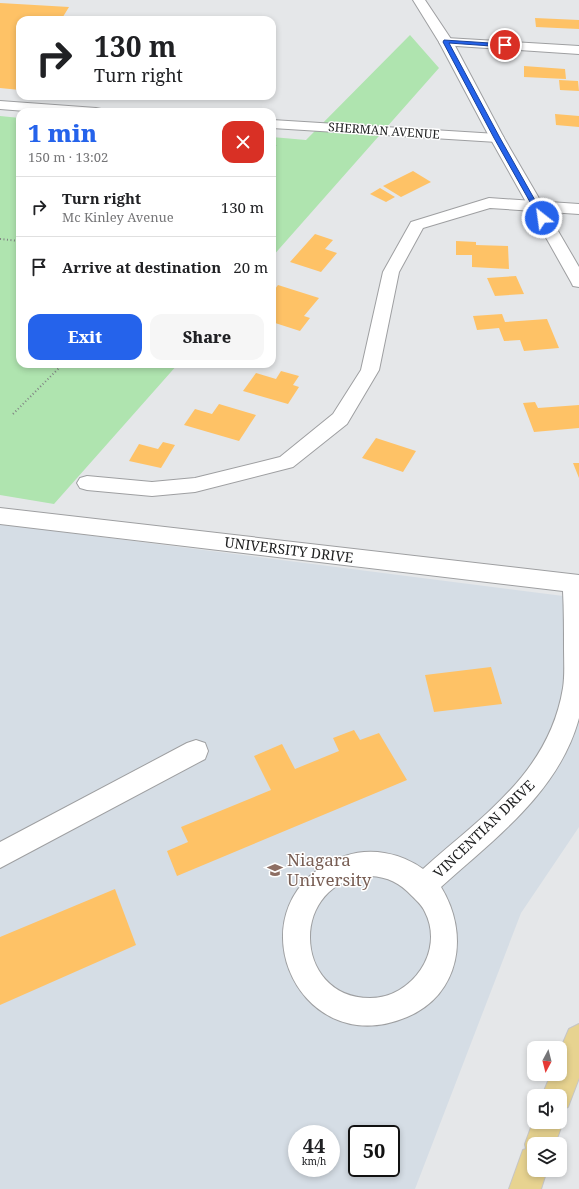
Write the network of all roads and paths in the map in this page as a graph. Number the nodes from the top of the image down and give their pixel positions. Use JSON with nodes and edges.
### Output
{"nodes":[{"id":1,"x":419,"y":0,"type":"edge"},
{"id":2,"x":446,"y":42,"type":"junction"},
{"id":3,"x":579,"y":50,"type":"edge"},
{"id":4,"x":0,"y":106,"type":"edge"},
{"id":5,"x":32,"y":108,"type":"edge"},
{"id":6,"x":276,"y":124,"type":"edge"},
{"id":7,"x":497,"y":138,"type":"junction"},
{"id":8,"x":535,"y":205,"type":"junction"},
{"id":9,"x":579,"y":208,"type":"edge"},
{"id":10,"x":0,"y":239,"type":"edge"},
{"id":11,"x":16,"y":240,"type":"edge"},
{"id":12,"x":579,"y":282,"type":"edge"},
{"id":13,"x":59,"y":368,"type":"edge"},
{"id":14,"x":13,"y":414,"type":"dead end"},
{"id":15,"x":87,"y":483,"type":"dead end"},
{"id":16,"x":0,"y":516,"type":"edge"},
{"id":17,"x":577,"y":584,"type":"edge"},
{"id":18,"x":196,"y":751,"type":"dead end"},
{"id":19,"x":0,"y":856,"type":"edge"},
{"id":20,"x":422,"y":887,"type":"junction"},
{"id":21,"x":579,"y":1039,"type":"edge"},
{"id":22,"x":560,"y":1089,"type":"edge"},
{"id":23,"x":528,"y":1177,"type":"edge"},
{"id":24,"x":524,"y":1189,"type":"edge"}],
"edges":[{"from":1,"to":2,"type":"street"},
{"from":2,"to":3,"type":"street"},
{"from":2,"to":7,"type":"street"},
{"from":4,"to":5,"type":"street"},
{"from":6,"to":7,"type":"street","name":"SHERMAN AVENUE"},
{"from":7,"to":8,"type":"street"},
{"from":8,"to":9,"type":"street"},
{"from":8,"to":12,"type":"street"},
{"from":8,"to":15,"type":"street"},
{"from":10,"to":11,"type":"path"},
{"from":13,"to":14,"type":"path"},
{"from":16,"to":17,"type":"street","name":"UNIVERSITY DRIVE"},
{"from":17,"to":20,"type":"street","name":"VINCENTIAN DRIVE"},
{"from":18,"to":19,"type":"street"},
{"from":20,"to":20,"type":"street","name":"VINCENTIAN DRIVE"},
{"from":21,"to":22,"type":"main road"},
{"from":23,"to":24,"type":"main road"}]}
